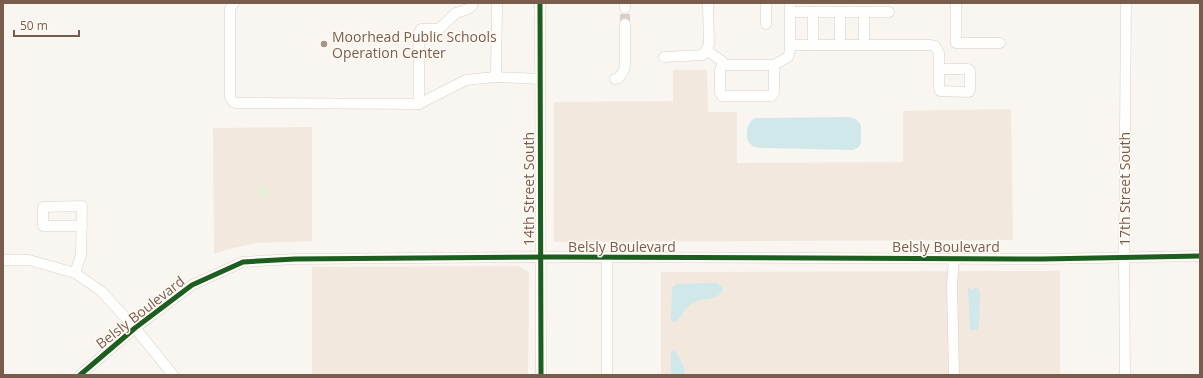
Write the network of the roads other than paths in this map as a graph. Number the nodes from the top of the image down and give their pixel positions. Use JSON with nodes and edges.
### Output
{"nodes":[{"id":1,"x":234,"y":3,"type":"edge"},
{"id":2,"x":472,"y":3,"type":"edge"},
{"id":3,"x":497,"y":3,"type":"edge"},
{"id":4,"x":540,"y":3,"type":"edge"},
{"id":5,"x":708,"y":3,"type":"edge"},
{"id":6,"x":766,"y":3,"type":"edge"},
{"id":7,"x":956,"y":3,"type":"edge"},
{"id":8,"x":1126,"y":3,"type":"edge"},
{"id":9,"x":790,"y":7,"type":"edge"},
{"id":10,"x":813,"y":12,"type":"junction"},
{"id":11,"x":840,"y":12,"type":"junction"},
{"id":12,"x":864,"y":12,"type":"junction"},
{"id":13,"x":890,"y":12,"type":"dead end"},
{"id":14,"x":625,"y":24,"type":"tunnel mouth"},
{"id":15,"x":766,"y":24,"type":"dead end"},
{"id":16,"x":1000,"y":43,"type":"dead end"},
{"id":17,"x":864,"y":44,"type":"junction"},
{"id":18,"x":790,"y":45,"type":"junction"},
{"id":19,"x":813,"y":45,"type":"junction"},
{"id":20,"x":840,"y":45,"type":"junction"},
{"id":21,"x":706,"y":50,"type":"junction"},
{"id":22,"x":664,"y":57,"type":"dead end"},
{"id":23,"x":722,"y":65,"type":"junction"},
{"id":24,"x":774,"y":65,"type":"junction"},
{"id":25,"x":939,"y":69,"type":"dead end"},
{"id":26,"x":496,"y":77,"type":"junction"},
{"id":27,"x":540,"y":79,"type":"junction"},
{"id":28,"x":615,"y":79,"type":"dead end"},
{"id":29,"x":419,"y":104,"type":"junction"},
{"id":30,"x":82,"y":226,"type":"dead end"},
{"id":31,"x":1124,"y":256,"type":"junction"},
{"id":32,"x":1200,"y":256,"type":"edge"},
{"id":33,"x":540,"y":257,"type":"junction"},
{"id":34,"x":608,"y":258,"type":"junction"},
{"id":35,"x":954,"y":258,"type":"junction"},
{"id":36,"x":3,"y":260,"type":"edge"},
{"id":37,"x":75,"y":272,"type":"junction"},
{"id":38,"x":134,"y":328,"type":"junction"},
{"id":39,"x":80,"y":375,"type":"edge"},
{"id":40,"x":173,"y":375,"type":"edge"},
{"id":41,"x":541,"y":375,"type":"edge"},
{"id":42,"x":607,"y":375,"type":"edge"},
{"id":43,"x":954,"y":375,"type":"edge"},
{"id":44,"x":1125,"y":375,"type":"edge"}],
"edges":[{"from":1,"to":29,"type":"street"},
{"from":2,"to":29,"type":"street"},
{"from":3,"to":26,"type":"street"},
{"from":4,"to":27,"type":"street","name":"14th Street South"},
{"from":5,"to":21,"type":"street"},
{"from":6,"to":15,"type":"street"},
{"from":7,"to":16,"type":"street"},
{"from":8,"to":31,"type":"street","name":"17th Street South"},
{"from":9,"to":10,"type":"street"},
{"from":9,"to":18,"type":"street"},
{"from":10,"to":11,"type":"street"},
{"from":10,"to":19,"type":"street"},
{"from":11,"to":12,"type":"street"},
{"from":11,"to":20,"type":"street"},
{"from":12,"to":13,"type":"street"},
{"from":12,"to":17,"type":"street"},
{"from":14,"to":28,"type":"street"},
{"from":17,"to":20,"type":"street"},
{"from":17,"to":25,"type":"street"},
{"from":18,"to":19,"type":"street"},
{"from":18,"to":24,"type":"street"},
{"from":19,"to":20,"type":"street"},
{"from":21,"to":22,"type":"street"},
{"from":21,"to":23,"type":"street"},
{"from":23,"to":24,"type":"street"},
{"from":23,"to":24,"type":"street"},
{"from":26,"to":27,"type":"street"},
{"from":26,"to":29,"type":"street"},
{"from":27,"to":33,"type":"street","name":"14th Street South"},
{"from":30,"to":37,"type":"street"},
{"from":31,"to":32,"type":"street","name":"Belsly Boulevard"},
{"from":31,"to":35,"type":"street","name":"Belsly Boulevard"},
{"from":31,"to":44,"type":"street","name":"17th Street South"},
{"from":33,"to":34,"type":"street","name":"Belsly Boulevard"},
{"from":33,"to":38,"type":"street","name":"Belsly Boulevard"},
{"from":33,"to":41,"type":"street","name":"14th Street South"},
{"from":34,"to":35,"type":"street","name":"Belsly Boulevard"},
{"from":34,"to":42,"type":"street"},
{"from":35,"to":43,"type":"street"},
{"from":36,"to":37,"type":"street"},
{"from":37,"to":38,"type":"street"},
{"from":38,"to":39,"type":"street","name":"Belsly Boulevard"},
{"from":38,"to":40,"type":"street"}]}
